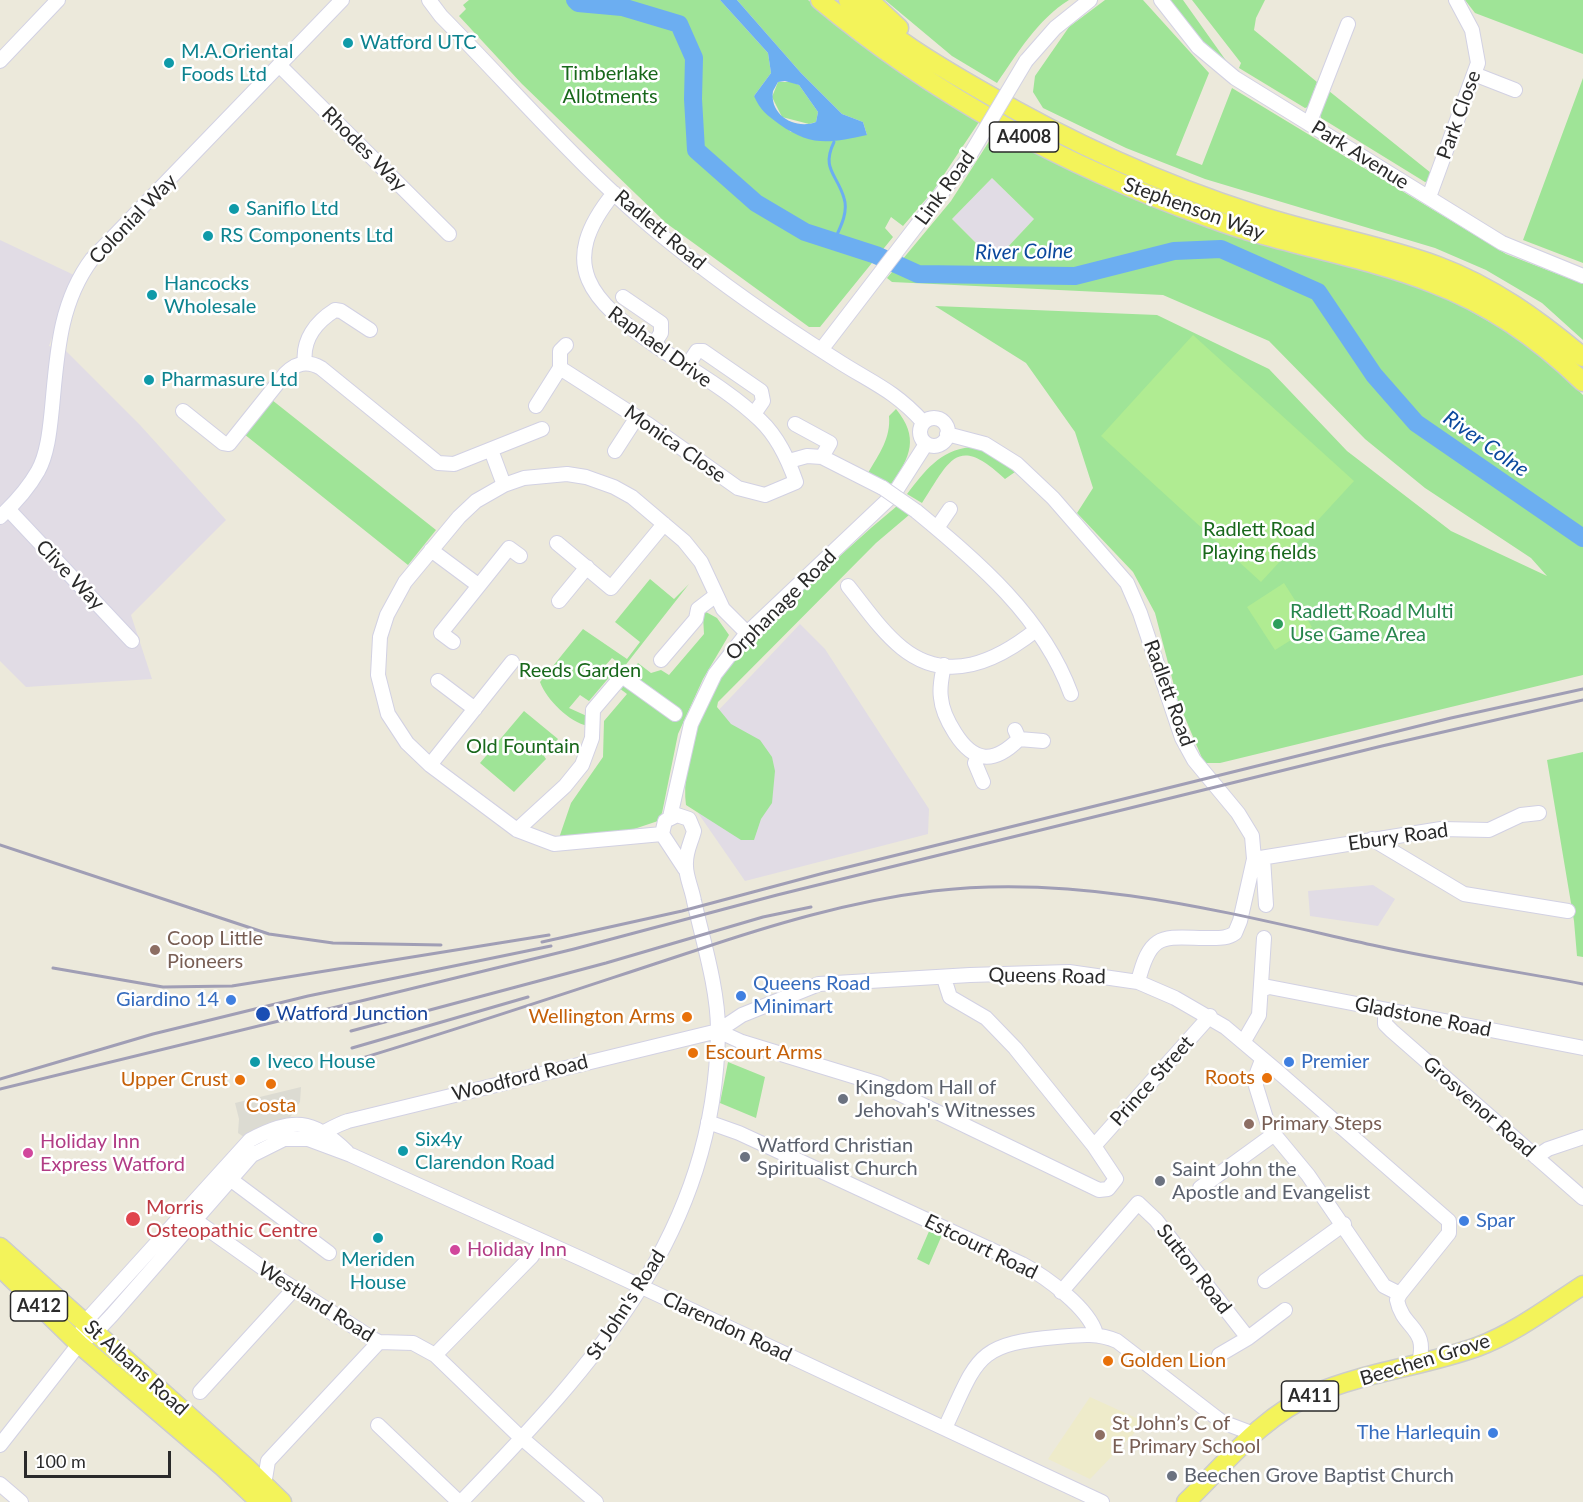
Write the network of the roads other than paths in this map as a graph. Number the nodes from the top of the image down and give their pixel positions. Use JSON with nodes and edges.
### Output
{"nodes":[{"id":1,"x":58,"y":0,"type":"edge"},
{"id":2,"x":342,"y":0,"type":"edge"},
{"id":3,"x":429,"y":0,"type":"edge"},
{"id":4,"x":820,"y":0,"type":"edge"},
{"id":5,"x":848,"y":0,"type":"edge"},
{"id":6,"x":869,"y":0,"type":"edge"},
{"id":7,"x":1090,"y":0,"type":"edge"},
{"id":8,"x":1161,"y":0,"type":"edge"},
{"id":9,"x":1456,"y":0,"type":"edge"},
{"id":10,"x":1348,"y":24,"type":"dead end"},
{"id":11,"x":0,"y":61,"type":"edge"},
{"id":12,"x":279,"y":65,"type":"junction"},
{"id":13,"x":1474,"y":75,"type":"junction"},
{"id":14,"x":955,"y":76,"type":"junction"},
{"id":15,"x":1515,"y":90,"type":"dead end"},
{"id":16,"x":1309,"y":124,"type":"junction"},
{"id":17,"x":614,"y":193,"type":"junction"},
{"id":18,"x":1429,"y":198,"type":"junction"},
{"id":19,"x":449,"y":234,"type":"dead end"},
{"id":20,"x":1583,"y":276,"type":"edge"},
{"id":21,"x":623,"y":297,"type":"dead end"},
{"id":22,"x":370,"y":330,"type":"dead end"},
{"id":23,"x":654,"y":344,"type":"junction"},
{"id":24,"x":566,"y":345,"type":"dead end"},
{"id":25,"x":821,"y":350,"type":"junction"},
{"id":26,"x":1583,"y":357,"type":"edge"},
{"id":27,"x":305,"y":363,"type":"junction"},
{"id":28,"x":687,"y":366,"type":"junction"},
{"id":29,"x":560,"y":368,"type":"junction"},
{"id":30,"x":1583,"y":382,"type":"edge"},
{"id":31,"x":536,"y":406,"type":"dead end"},
{"id":32,"x":183,"y":411,"type":"dead end"},
{"id":33,"x":754,"y":414,"type":"junction"},
{"id":34,"x":637,"y":417,"type":"junction"},
{"id":35,"x":923,"y":422,"type":"junction"},
{"id":36,"x":795,"y":424,"type":"dead end"},
{"id":37,"x":542,"y":429,"type":"dead end"},
{"id":38,"x":947,"y":434,"type":"junction"},
{"id":39,"x":926,"y":444,"type":"junction"},
{"id":40,"x":491,"y":450,"type":"junction"},
{"id":41,"x":615,"y":451,"type":"dead end"},
{"id":42,"x":822,"y":457,"type":"junction"},
{"id":43,"x":789,"y":461,"type":"junction"},
{"id":44,"x":796,"y":482,"type":"joint"},
{"id":45,"x":504,"y":485,"type":"junction"},
{"id":46,"x":950,"y":509,"type":"dead end"},
{"id":47,"x":4,"y":513,"type":"edge"},
{"id":48,"x":664,"y":524,"type":"junction"},
{"id":49,"x":937,"y":528,"type":"junction"},
{"id":50,"x":557,"y":543,"type":"dead end"},
{"id":51,"x":431,"y":550,"type":"junction"},
{"id":52,"x":520,"y":556,"type":"dead end"},
{"id":53,"x":586,"y":567,"type":"junction"},
{"id":54,"x":478,"y":585,"type":"junction"},
{"id":55,"x":848,"y":586,"type":"dead end"},
{"id":56,"x":715,"y":596,"type":"junction"},
{"id":57,"x":559,"y":601,"type":"dead end"},
{"id":58,"x":1036,"y":630,"type":"junction"},
{"id":59,"x":747,"y":633,"type":"junction"},
{"id":60,"x":132,"y":640,"type":"dead end"},
{"id":61,"x":453,"y":642,"type":"dead end"},
{"id":62,"x":661,"y":660,"type":"dead end"},
{"id":63,"x":512,"y":662,"type":"dead end"},
{"id":64,"x":944,"y":665,"type":"junction"},
{"id":65,"x":438,"y":681,"type":"dead end"},
{"id":66,"x":1071,"y":694,"type":"dead end"},
{"id":67,"x":475,"y":710,"type":"junction"},
{"id":68,"x":675,"y":714,"type":"dead end"},
{"id":69,"x":1043,"y":741,"type":"dead end"},
{"id":70,"x":978,"y":756,"type":"junction"},
{"id":71,"x":430,"y":765,"type":"junction"},
{"id":72,"x":984,"y":782,"type":"dead end"},
{"id":73,"x":1539,"y":813,"type":"dead end"},
{"id":74,"x":677,"y":816,"type":"junction"},
{"id":75,"x":517,"y":830,"type":"junction"},
{"id":76,"x":662,"y":834,"type":"junction"},
{"id":77,"x":1372,"y":839,"type":"junction"},
{"id":78,"x":689,"y":843,"type":"junction"},
{"id":79,"x":671,"y":845,"type":"junction"},
{"id":80,"x":1258,"y":859,"type":"junction"},
{"id":81,"x":685,"y":869,"type":"junction"},
{"id":82,"x":1266,"y":905,"type":"dead end"},
{"id":83,"x":1568,"y":911,"type":"dead end"},
{"id":84,"x":1264,"y":938,"type":"dead end"},
{"id":85,"x":944,"y":978,"type":"junction"},
{"id":86,"x":1138,"y":982,"type":"junction"},
{"id":87,"x":1263,"y":989,"type":"junction"},
{"id":88,"x":1386,"y":1010,"type":"junction"},
{"id":89,"x":1210,"y":1016,"type":"junction"},
{"id":90,"x":718,"y":1031,"type":"junction"},
{"id":91,"x":1244,"y":1041,"type":"junction"},
{"id":92,"x":1583,"y":1048,"type":"edge"},
{"id":93,"x":1262,"y":1060,"type":"junction"},
{"id":94,"x":348,"y":1121,"type":"junction"},
{"id":95,"x":708,"y":1122,"type":"junction"},
{"id":96,"x":325,"y":1133,"type":"junction"},
{"id":97,"x":1274,"y":1135,"type":"junction"},
{"id":98,"x":1583,"y":1137,"type":"edge"},
{"id":99,"x":308,"y":1139,"type":"junction"},
{"id":100,"x":338,"y":1143,"type":"junction"},
{"id":101,"x":1094,"y":1146,"type":"junction"},
{"id":102,"x":351,"y":1155,"type":"junction"},
{"id":103,"x":1536,"y":1157,"type":"junction"},
{"id":104,"x":230,"y":1179,"type":"junction"},
{"id":105,"x":1200,"y":1188,"type":"dead end"},
{"id":106,"x":1583,"y":1198,"type":"edge"},
{"id":107,"x":195,"y":1220,"type":"junction"},
{"id":108,"x":1344,"y":1224,"type":"junction"},
{"id":109,"x":540,"y":1241,"type":"junction"},
{"id":110,"x":0,"y":1247,"type":"edge"},
{"id":111,"x":329,"y":1253,"type":"dead end"},
{"id":112,"x":0,"y":1267,"type":"edge"},
{"id":113,"x":1265,"y":1281,"type":"dead end"},
{"id":114,"x":1583,"y":1285,"type":"edge"},
{"id":115,"x":641,"y":1287,"type":"junction"},
{"id":116,"x":294,"y":1289,"type":"junction"},
{"id":117,"x":1061,"y":1292,"type":"junction"},
{"id":118,"x":1400,"y":1294,"type":"junction"},
{"id":119,"x":1285,"y":1310,"type":"dead end"},
{"id":120,"x":86,"y":1334,"type":"junction"},
{"id":121,"x":1096,"y":1334,"type":"junction"},
{"id":122,"x":1248,"y":1338,"type":"junction"},
{"id":123,"x":379,"y":1342,"type":"junction"},
{"id":124,"x":1219,"y":1354,"type":"dead end"},
{"id":125,"x":435,"y":1355,"type":"junction"},
{"id":126,"x":1418,"y":1365,"type":"junction"},
{"id":127,"x":200,"y":1392,"type":"dead end"},
{"id":128,"x":378,"y":1425,"type":"dead end"},
{"id":129,"x":945,"y":1428,"type":"junction"},
{"id":130,"x":1254,"y":1434,"type":"junction"},
{"id":131,"x":521,"y":1437,"type":"junction"},
{"id":132,"x":0,"y":1445,"type":"edge"},
{"id":133,"x":268,"y":1461,"type":"junction"},
{"id":134,"x":246,"y":1467,"type":"junction"},
{"id":135,"x":0,"y":1484,"type":"edge"},
{"id":136,"x":271,"y":1496,"type":"edge"},
{"id":137,"x":21,"y":1502,"type":"edge"},
{"id":138,"x":460,"y":1502,"type":"edge"},
{"id":139,"x":596,"y":1502,"type":"edge"},
{"id":140,"x":1102,"y":1502,"type":"edge"},
{"id":141,"x":1186,"y":1502,"type":"edge"}],
"edges":[{"from":1,"to":11,"type":"street"},
{"from":2,"to":12,"type":"street","name":"Colonial Way"},
{"from":3,"to":17,"type":"street","name":"Radlett Road"},
{"from":4,"to":30,"type":"main road","name":"Stephenson Way","number":"A4008"},
{"from":5,"to":14,"type":"main road","name":"Stephenson Way"},
{"from":6,"to":14,"type":"main road","name":"Stephenson Way","number":"A4008"},
{"from":7,"to":25,"type":"street","name":"Link Road","bridge":true},
{"from":8,"to":16,"type":"street","name":"Park Avenue"},
{"from":9,"to":13,"type":"street","name":"Park Close"},
{"from":10,"to":16,"type":"street"},
{"from":12,"to":19,"type":"street","name":"Rhodes Way"},
{"from":12,"to":47,"type":"street","name":"Colonial Way"},
{"from":13,"to":15,"type":"street"},
{"from":13,"to":18,"type":"street","name":"Park Close"},
{"from":14,"to":26,"type":"main road","name":"Stephenson Way","number":"A4008"},
{"from":16,"to":18,"type":"street","name":"Park Avenue"},
{"from":17,"to":23,"type":"street","name":"Raphael Drive"},
{"from":17,"to":25,"type":"street","name":"Radlett Road"},
{"from":18,"to":20,"type":"street","name":"Park Avenue"},
{"from":21,"to":23,"type":"street"},
{"from":22,"to":27,"type":"street"},
{"from":23,"to":28,"type":"street","name":"Raphael Drive"},
{"from":24,"to":29,"type":"street"},
{"from":25,"to":35,"type":"street","name":"Radlett Road"},
{"from":27,"to":32,"type":"street"},
{"from":27,"to":40,"type":"street"},
{"from":28,"to":33,"type":"street","name":"Raphael Drive"},
{"from":28,"to":33,"type":"street"},
{"from":29,"to":31,"type":"street"},
{"from":29,"to":34,"type":"street","name":"Monica Close"},
{"from":33,"to":43,"type":"street","name":"Raphael Drive"},
{"from":34,"to":41,"type":"street"},
{"from":34,"to":44,"type":"street","name":"Monica Close"},
{"from":35,"to":38,"type":"street"},
{"from":35,"to":39,"type":"street"},
{"from":36,"to":42,"type":"street"},
{"from":37,"to":40,"type":"street"},
{"from":38,"to":39,"type":"street"},
{"from":38,"to":80,"type":"street","name":"Radlett Road"},
{"from":39,"to":59,"type":"street","name":"Orphanage Road"},
{"from":40,"to":45,"type":"street"},
{"from":42,"to":43,"type":"street"},
{"from":42,"to":49,"type":"street","bridge":true},
{"from":43,"to":44,"type":"street","name":"Raphael Drive"},
{"from":45,"to":48,"type":"street"},
{"from":45,"to":51,"type":"street"},
{"from":46,"to":49,"type":"street"},
{"from":47,"to":60,"type":"street","name":"Clive Way"},
{"from":48,"to":53,"type":"street"},
{"from":48,"to":56,"type":"street"},
{"from":49,"to":58,"type":"street"},
{"from":50,"to":53,"type":"street"},
{"from":51,"to":54,"type":"street"},
{"from":51,"to":71,"type":"street"},
{"from":52,"to":54,"type":"street"},
{"from":53,"to":57,"type":"street"},
{"from":54,"to":61,"type":"street"},
{"from":55,"to":64,"type":"street"},
{"from":56,"to":59,"type":"street"},
{"from":56,"to":62,"type":"street"},
{"from":58,"to":64,"type":"street"},
{"from":58,"to":66,"type":"street"},
{"from":59,"to":74,"type":"street","name":"Orphanage Road"},
{"from":63,"to":67,"type":"street"},
{"from":64,"to":70,"type":"street"},
{"from":65,"to":67,"type":"street"},
{"from":67,"to":71,"type":"street"},
{"from":68,"to":75,"type":"street"},
{"from":69,"to":70,"type":"street"},
{"from":70,"to":72,"type":"street"},
{"from":71,"to":75,"type":"street"},
{"from":73,"to":77,"type":"street","name":"Ebury Road"},
{"from":74,"to":76,"type":"street","name":"Orphanage Road"},
{"from":74,"to":78,"type":"street"},
{"from":75,"to":76,"type":"street"},
{"from":76,"to":79,"type":"street"},
{"from":77,"to":80,"type":"street","name":"Ebury Road"},
{"from":77,"to":83,"type":"street"},
{"from":78,"to":79,"type":"street"},
{"from":78,"to":81,"type":"street"},
{"from":79,"to":81,"type":"street"},
{"from":80,"to":82,"type":"street"},
{"from":80,"to":86,"type":"street","name":"Radlett Road"},
{"from":81,"to":90,"type":"street"},
{"from":84,"to":87,"type":"street"},
{"from":85,"to":86,"type":"street","name":"Queens Road"},
{"from":85,"to":90,"type":"street","name":"Queens Road"},
{"from":85,"to":101,"type":"street"},
{"from":86,"to":89,"type":"street","name":"Queens Road"},
{"from":87,"to":88,"type":"street","name":"Gladstone Road"},
{"from":87,"to":91,"type":"street"},
{"from":88,"to":92,"type":"street","name":"Gladstone Road"},
{"from":88,"to":103,"type":"street","name":"Grosvenor Road"},
{"from":89,"to":91,"type":"street","name":"Queens Road"},
{"from":89,"to":101,"type":"street","name":"Prince Street"},
{"from":90,"to":94,"type":"street","name":"Woodford Road"},
{"from":90,"to":95,"type":"street","name":"St John's Road"},
{"from":90,"to":101,"type":"street"},
{"from":91,"to":93,"type":"street","name":"Queens Road"},
{"from":93,"to":97,"type":"street"},
{"from":93,"to":118,"type":"street","name":"Queens Road"},
{"from":94,"to":96,"type":"street","name":"Woodford Road"},
{"from":94,"to":100,"type":"street"},
{"from":95,"to":115,"type":"street","name":"St John's Road"},
{"from":95,"to":117,"type":"street","name":"Estcourt Road"},
{"from":96,"to":99,"type":"street","name":"Woodford Road"},
{"from":96,"to":100,"type":"street"},
{"from":96,"to":120,"type":"street"},
{"from":97,"to":105,"type":"street"},
{"from":97,"to":108,"type":"street"},
{"from":98,"to":103,"type":"street"},
{"from":99,"to":102,"type":"street"},
{"from":99,"to":104,"type":"street"},
{"from":100,"to":102,"type":"street"},
{"from":102,"to":109,"type":"street","name":"Clarendon Road"},
{"from":103,"to":106,"type":"street","name":"Grosvenor Road"},
{"from":104,"to":107,"type":"street"},
{"from":104,"to":111,"type":"street"},
{"from":107,"to":116,"type":"street","name":"Westland Road"},
{"from":107,"to":120,"type":"street"},
{"from":108,"to":113,"type":"street"},
{"from":108,"to":118,"type":"street"},
{"from":109,"to":115,"type":"street","name":"Clarendon Road"},
{"from":109,"to":125,"type":"street"},
{"from":110,"to":120,"type":"main road","name":"St Albans Road","number":"A412"},
{"from":112,"to":120,"type":"main road","name":"St Albans Road","number":"A412"},
{"from":114,"to":126,"type":"main road","name":"Beechen Grove","number":"A411"},
{"from":115,"to":129,"type":"street","name":"Clarendon Road"},
{"from":115,"to":131,"type":"street","name":"St John's Road"},
{"from":116,"to":123,"type":"street","name":"Westland Road"},
{"from":116,"to":127,"type":"street"},
{"from":117,"to":121,"type":"street","name":"Estcourt Road"},
{"from":117,"to":122,"type":"street","name":"Sutton Road"},
{"from":118,"to":126,"type":"street"},
{"from":119,"to":122,"type":"street"},
{"from":120,"to":132,"type":"street"},
{"from":120,"to":134,"type":"main road","name":"St Albans Road","number":"A412"},
{"from":120,"to":136,"type":"main road","name":"St Albans Road"},
{"from":121,"to":129,"type":"street"},
{"from":121,"to":130,"type":"street"},
{"from":122,"to":124,"type":"street"},
{"from":123,"to":125,"type":"street","name":"Westland Road"},
{"from":123,"to":133,"type":"street"},
{"from":125,"to":131,"type":"street","name":"Westland Road"},
{"from":126,"to":130,"type":"main road","name":"Beechen Grove","number":"A411"},
{"from":128,"to":138,"type":"street"},
{"from":129,"to":140,"type":"street","name":"Clarendon Road"},
{"from":130,"to":141,"type":"main road","name":"Beechen Grove","number":"A411"},
{"from":131,"to":138,"type":"street","name":"St John's Road"},
{"from":131,"to":139,"type":"street","name":"Westland Road"},
{"from":133,"to":134,"type":"street"},
{"from":133,"to":136,"type":"street"},
{"from":134,"to":136,"type":"main road","name":"St Albans Road","number":"A412"},
{"from":135,"to":137,"type":"street"}]}
